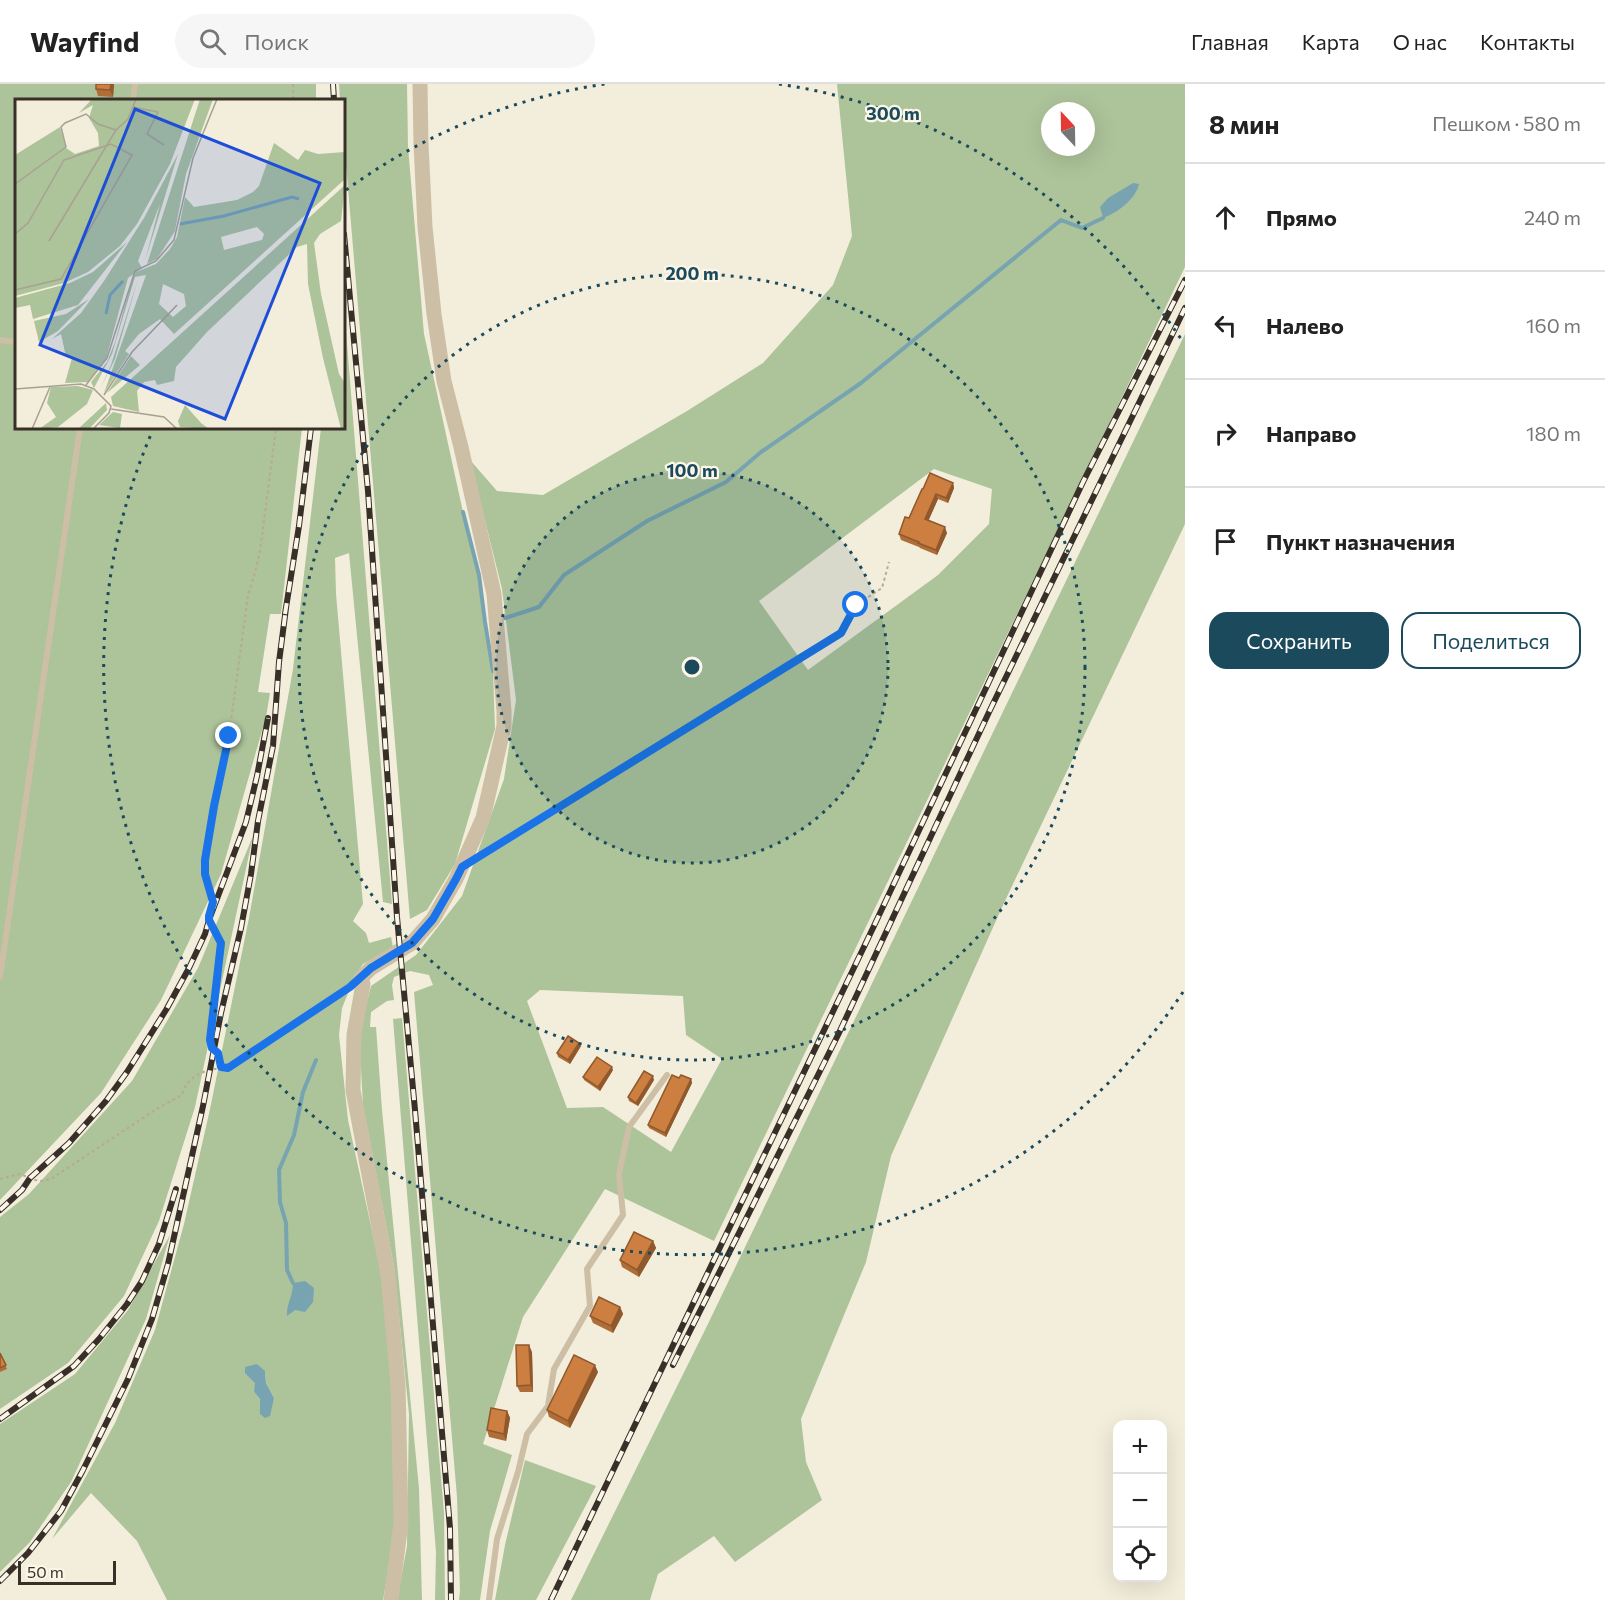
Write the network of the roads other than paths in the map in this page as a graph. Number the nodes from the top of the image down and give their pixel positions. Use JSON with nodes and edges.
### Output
{"nodes":[{"id":1,"x":135,"y":84,"type":"edge"},
{"id":2,"x":420,"y":84,"type":"edge"},
{"id":3,"x":133,"y":99,"type":"edge"},
{"id":4,"x":0,"y":340,"type":"edge"},
{"id":5,"x":15,"y":342,"type":"edge"},
{"id":6,"x":80,"y":429,"type":"edge"},
{"id":7,"x":0,"y":977,"type":"edge"},
{"id":8,"x":667,"y":1075,"type":"dead end"},
{"id":9,"x":391,"y":1600,"type":"edge"},
{"id":10,"x":489,"y":1600,"type":"edge"}],
"edges":[{"from":1,"to":3,"type":"lane"},
{"from":2,"to":9,"type":"street"},
{"from":4,"to":5,"type":"lane"},
{"from":6,"to":7,"type":"lane"},
{"from":8,"to":10,"type":"lane"}]}
